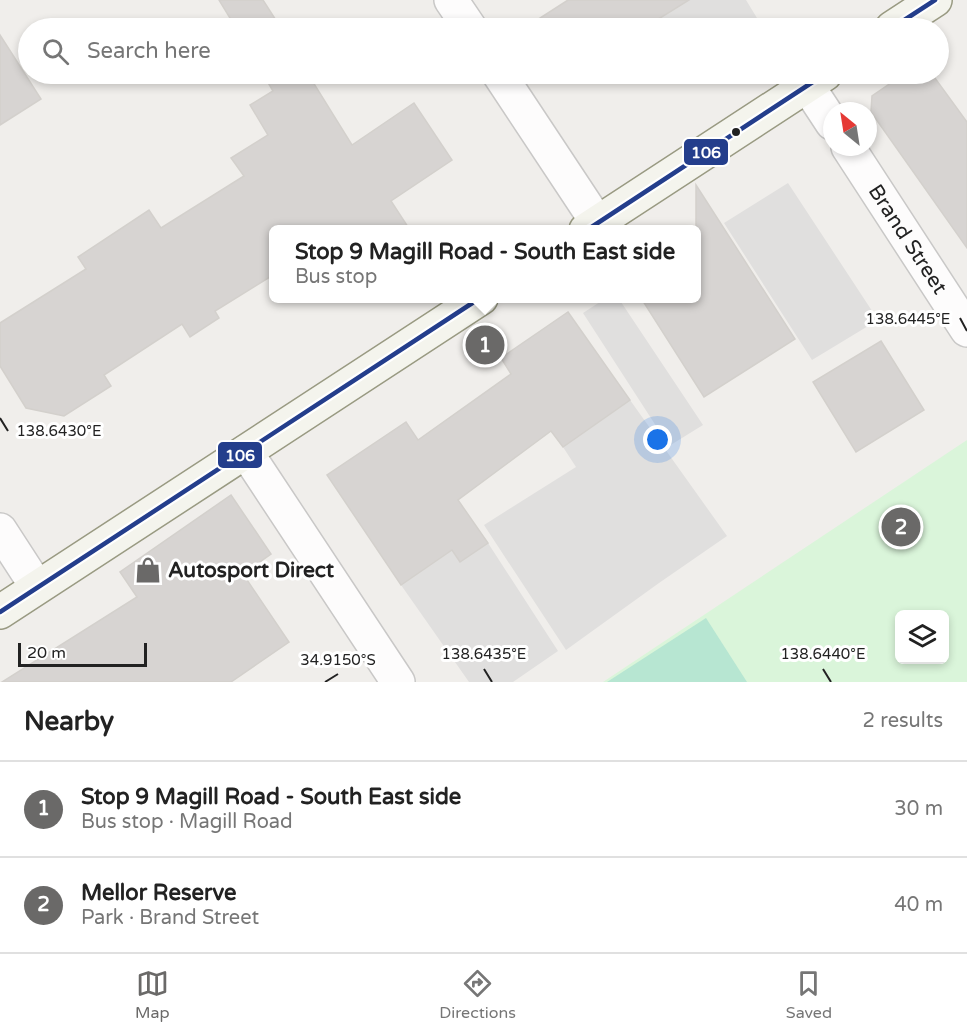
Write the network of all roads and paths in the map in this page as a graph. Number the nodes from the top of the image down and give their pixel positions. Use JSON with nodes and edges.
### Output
{"nodes":[{"id":1,"x":451,"y":0,"type":"edge"},
{"id":2,"x":935,"y":0,"type":"edge"},
{"id":3,"x":463,"y":18,"type":"edge"},
{"id":4,"x":907,"y":18,"type":"edge"},
{"id":5,"x":505,"y":84,"type":"edge"},
{"id":6,"x":808,"y":84,"type":"edge"},
{"id":7,"x":818,"y":84,"type":"edge"},
{"id":8,"x":824,"y":102,"type":"edge"},
{"id":9,"x":854,"y":156,"type":"edge"},
{"id":10,"x":591,"y":225,"type":"edge"},
{"id":11,"x":594,"y":225,"type":"edge"},
{"id":12,"x":473,"y":303,"type":"edge"},
{"id":13,"x":967,"y":330,"type":"edge"},
{"id":14,"x":246,"y":452,"type":"junction"},
{"id":15,"x":0,"y":530,"type":"edge"},
{"id":16,"x":37,"y":588,"type":"junction"},
{"id":17,"x":0,"y":612,"type":"edge"},
{"id":18,"x":398,"y":682,"type":"edge"}],
"edges":[{"from":1,"to":3,"type":"street"},
{"from":2,"to":4,"type":"main road"},
{"from":5,"to":10,"type":"street"},
{"from":6,"to":11,"type":"main road"},
{"from":7,"to":8,"type":"street"},
{"from":9,"to":13,"type":"street","name":"Brand Street"},
{"from":12,"to":14,"type":"main road"},
{"from":14,"to":16,"type":"main road"},
{"from":14,"to":18,"type":"street"},
{"from":15,"to":16,"type":"street"},
{"from":16,"to":17,"type":"main road"}]}
